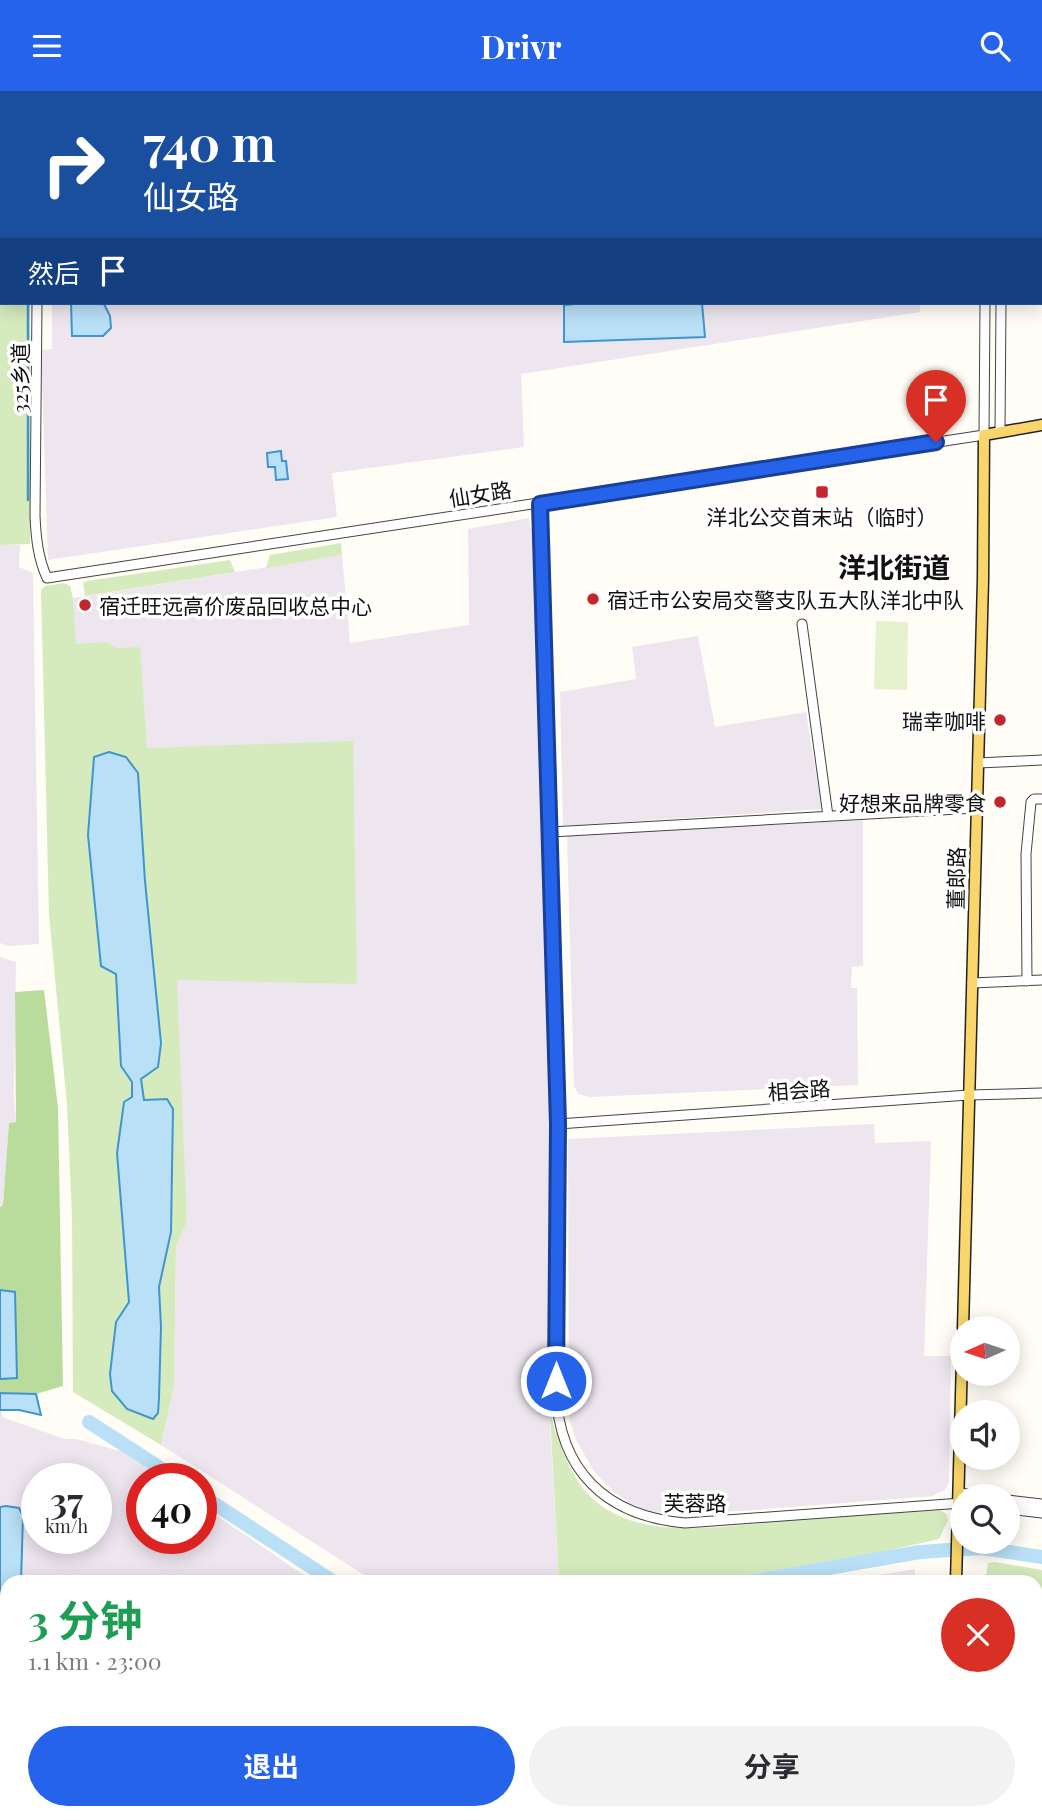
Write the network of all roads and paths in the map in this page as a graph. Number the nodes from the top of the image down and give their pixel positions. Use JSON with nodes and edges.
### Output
{"nodes":[{"id":1,"x":37,"y":305,"type":"edge"},
{"id":2,"x":985,"y":305,"type":"edge"},
{"id":3,"x":1000,"y":305,"type":"edge"},
{"id":4,"x":1042,"y":425,"type":"edge"},
{"id":5,"x":1000,"y":432,"type":"junction"},
{"id":6,"x":984,"y":435,"type":"junction"},
{"id":7,"x":540,"y":504,"type":"junction"},
{"id":8,"x":47,"y":578,"type":"joint"},
{"id":9,"x":802,"y":624,"type":"dead end"},
{"id":10,"x":1042,"y":760,"type":"edge"},
{"id":11,"x":978,"y":763,"type":"junction"},
{"id":12,"x":1042,"y":799,"type":"edge"},
{"id":13,"x":976,"y":808,"type":"junction"},
{"id":14,"x":828,"y":816,"type":"junction"},
{"id":15,"x":551,"y":832,"type":"junction"},
{"id":16,"x":1042,"y":980,"type":"edge"},
{"id":17,"x":1027,"y":981,"type":"junction"},
{"id":18,"x":972,"y":983,"type":"junction"},
{"id":19,"x":1042,"y":1093,"type":"edge"},
{"id":20,"x":969,"y":1095,"type":"junction"},
{"id":21,"x":558,"y":1124,"type":"junction"},
{"id":22,"x":963,"y":1316,"type":"edge"},
{"id":23,"x":962,"y":1386,"type":"edge"},
{"id":24,"x":960,"y":1484,"type":"edge"},
{"id":25,"x":950,"y":1501,"type":"edge"},
{"id":26,"x":1020,"y":1501,"type":"edge"},
{"id":27,"x":1042,"y":1504,"type":"edge"},
{"id":28,"x":1020,"y":1510,"type":"edge"},
{"id":29,"x":1042,"y":1513,"type":"edge"},
{"id":30,"x":957,"y":1554,"type":"edge"},
{"id":31,"x":956,"y":1575,"type":"edge"}],
"edges":[{"from":1,"to":8,"type":"street","name":"325乡道"},
{"from":2,"to":6,"type":"street","name":"董郎路"},
{"from":3,"to":5,"type":"street"},
{"from":4,"to":5,"type":"main road","name":"仙女路"},
{"from":5,"to":6,"type":"main road","name":"仙女路"},
{"from":6,"to":7,"type":"street","name":"仙女路"},
{"from":6,"to":11,"type":"main road","name":"董郎路"},
{"from":7,"to":8,"type":"street","name":"仙女路"},
{"from":7,"to":15,"type":"street","name":"芙蓉路"},
{"from":9,"to":14,"type":"street"},
{"from":10,"to":11,"type":"street"},
{"from":11,"to":13,"type":"main road","name":"董郎路"},
{"from":12,"to":17,"type":"street"},
{"from":13,"to":14,"type":"street"},
{"from":13,"to":18,"type":"main road","name":"董郎路"},
{"from":14,"to":15,"type":"street"},
{"from":15,"to":21,"type":"street","name":"芙蓉路"},
{"from":16,"to":17,"type":"street"},
{"from":17,"to":18,"type":"street"},
{"from":18,"to":20,"type":"main road","name":"董郎路"},
{"from":19,"to":20,"type":"street","name":"相会路"},
{"from":20,"to":21,"type":"street","name":"相会路"},
{"from":20,"to":22,"type":"main road","name":"董郎路"},
{"from":21,"to":25,"type":"street","name":"芙蓉路"},
{"from":23,"to":24,"type":"main road"},
{"from":26,"to":27,"type":"street"},
{"from":28,"to":29,"type":"street"},
{"from":30,"to":31,"type":"main road"}]}
